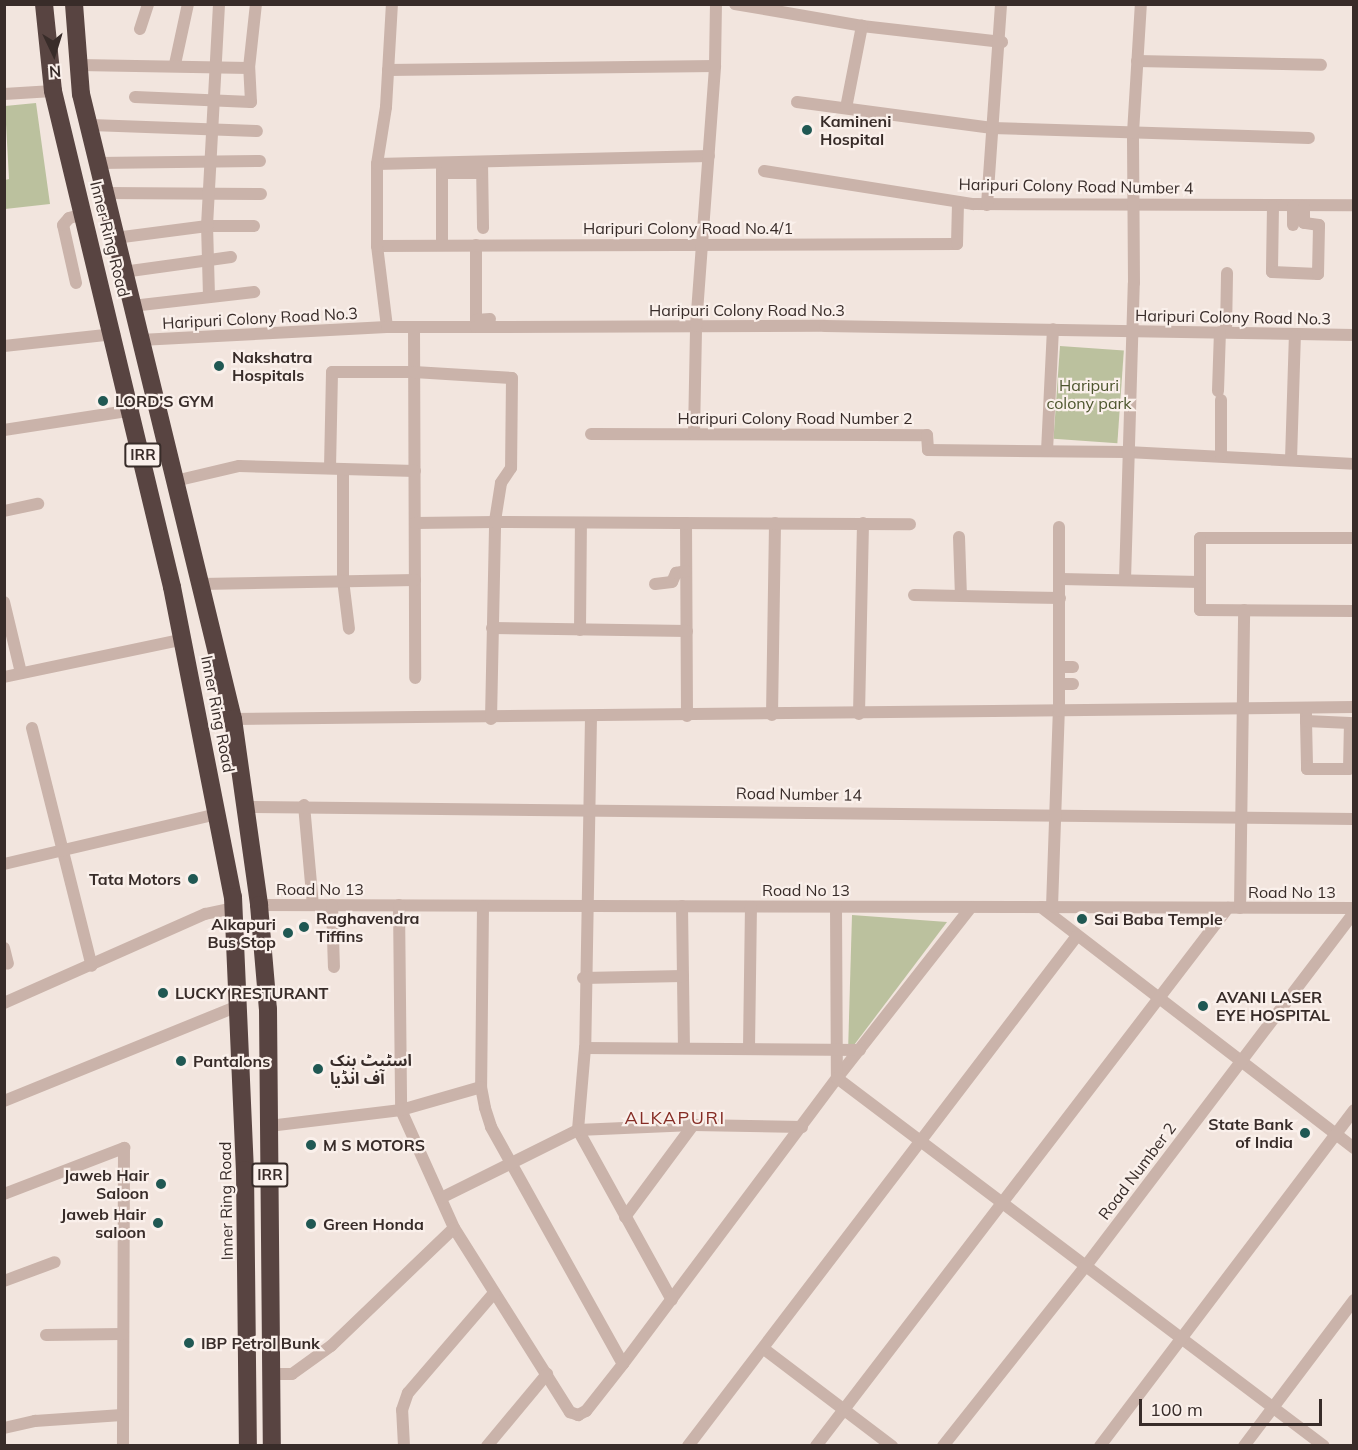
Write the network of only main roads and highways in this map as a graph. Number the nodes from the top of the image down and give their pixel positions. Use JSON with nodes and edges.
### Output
{"nodes":[{"id":1,"x":44,"y":4,"type":"edge"},
{"id":2,"x":74,"y":4,"type":"edge"},
{"id":3,"x":156,"y":513,"type":"junction"},
{"id":4,"x":187,"y":527,"type":"junction"},
{"id":5,"x":248,"y":1446,"type":"edge"},
{"id":6,"x":273,"y":1446,"type":"edge"}],
"edges":[{"from":1,"to":3,"type":"highway","name":"Inner Ring Road","number":"IRR"},
{"from":2,"to":4,"type":"highway","name":"Inner Ring Road","number":"IRR"},
{"from":3,"to":4,"type":"highway"},
{"from":3,"to":5,"type":"highway","name":"Inner Ring Road","number":"IRR"},
{"from":4,"to":6,"type":"highway","name":"Inner Ring Road","number":"IRR"}]}
